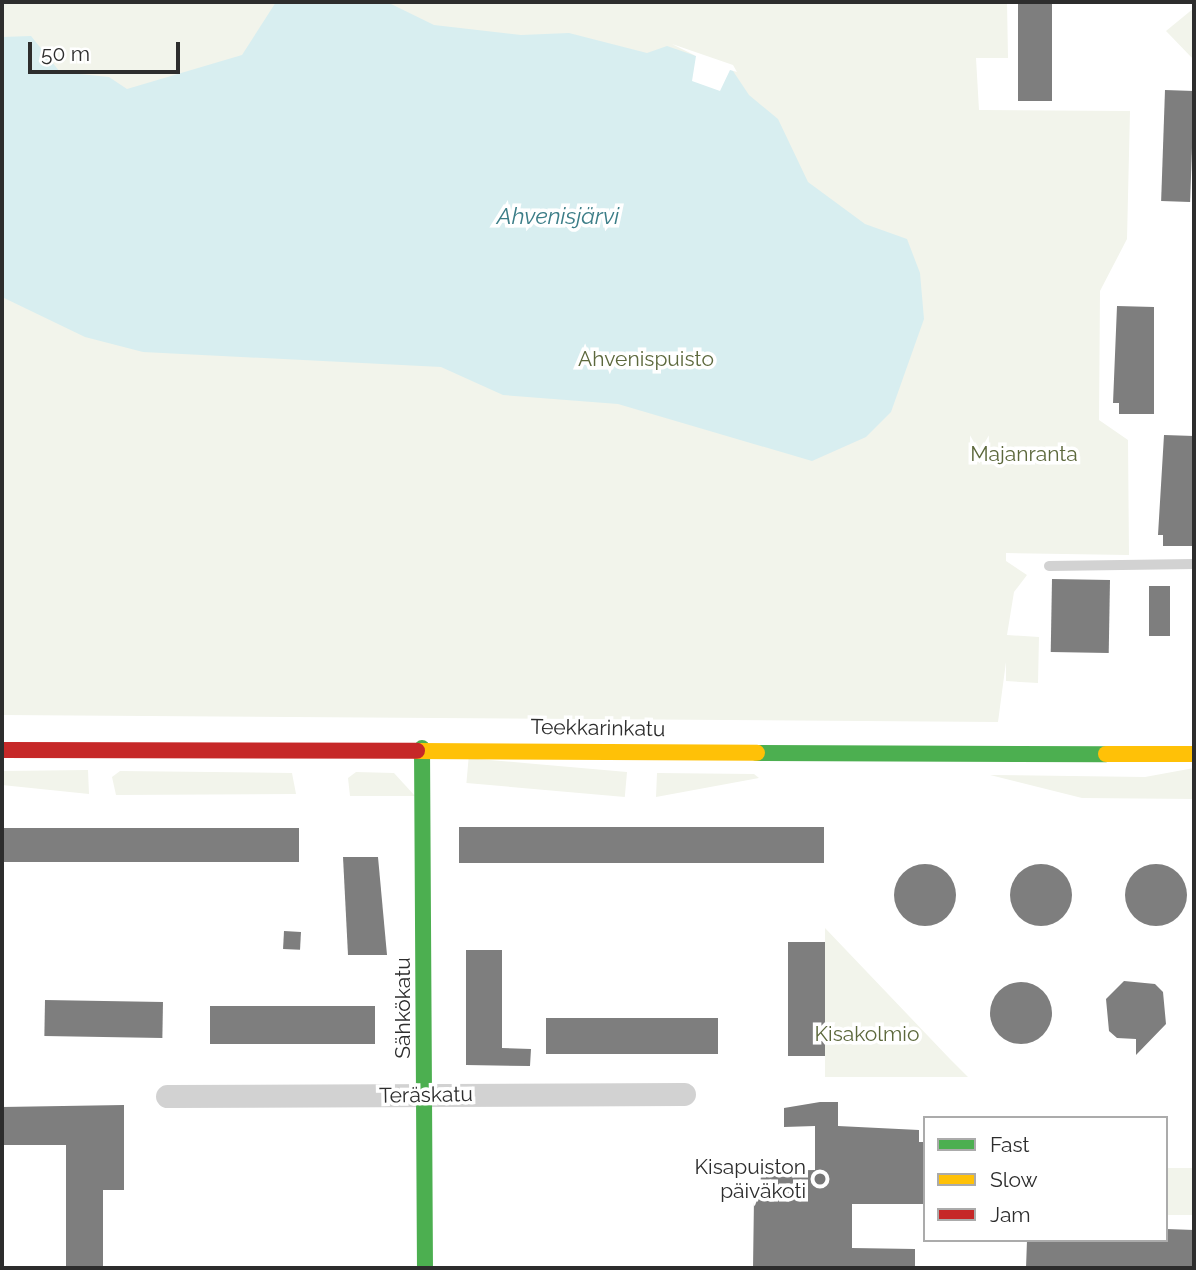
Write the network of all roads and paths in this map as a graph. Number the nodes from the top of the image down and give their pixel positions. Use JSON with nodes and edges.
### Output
{"nodes":[{"id":1,"x":1194,"y":564,"type":"edge"},
{"id":2,"x":1049,"y":566,"type":"dead end"},
{"id":3,"x":422,"y":748,"type":"junction"},
{"id":4,"x":2,"y":750,"type":"edge"},
{"id":5,"x":1194,"y":754,"type":"edge"},
{"id":6,"x":684,"y":1094,"type":"dead end"},
{"id":7,"x":424,"y":1095,"type":"junction"},
{"id":8,"x":167,"y":1096,"type":"dead end"},
{"id":9,"x":425,"y":1268,"type":"edge"}],
"edges":[{"from":1,"to":2,"type":"lane"},
{"from":3,"to":4,"type":"street","name":"Teekkarinkatu"},
{"from":3,"to":5,"type":"street","name":"Teekkarinkatu"},
{"from":3,"to":7,"type":"street","name":"Sähkökatu"},
{"from":6,"to":7,"type":"street","name":"Teräskatu"},
{"from":7,"to":8,"type":"street","name":"Teräskatu"},
{"from":7,"to":9,"type":"street","name":"Sähkökatu"}]}
